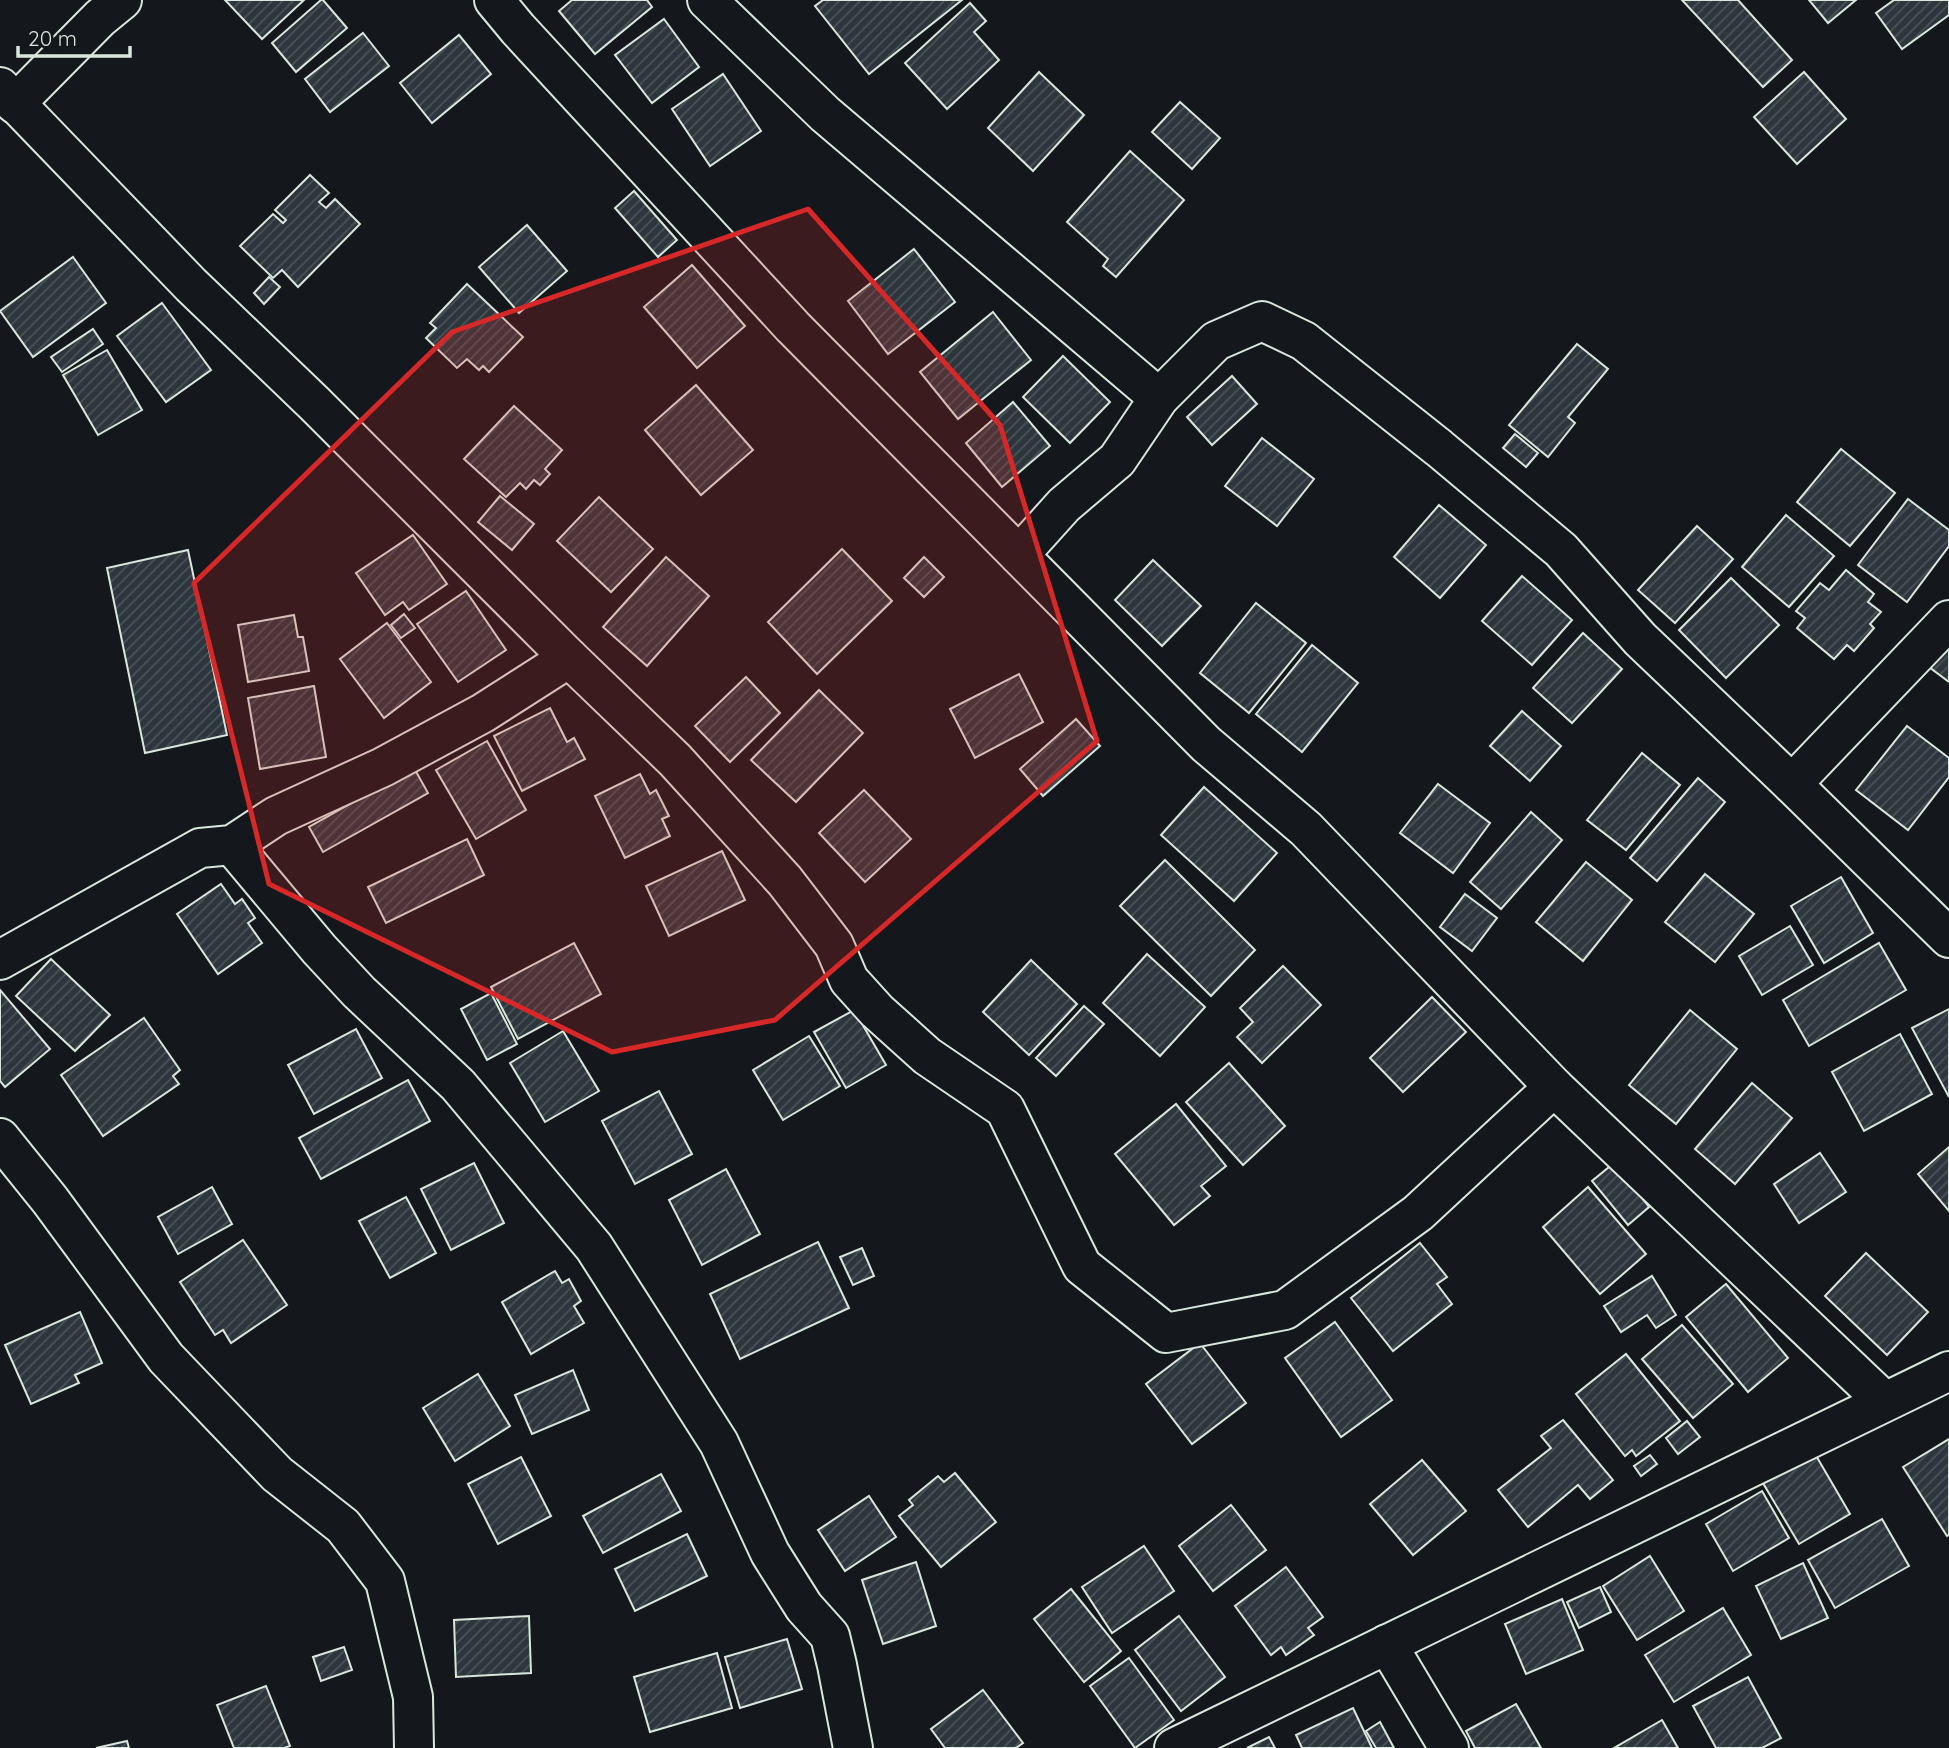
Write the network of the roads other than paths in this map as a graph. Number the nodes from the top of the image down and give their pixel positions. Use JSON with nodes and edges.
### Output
{"nodes":[{"id":1,"x":122,"y":0,"type":"edge"},
{"id":2,"x":494,"y":0,"type":"edge"},
{"id":3,"x":707,"y":0,"type":"edge"},
{"id":4,"x":8,"y":96,"type":"edge"},
{"id":5,"x":1158,"y":398,"type":"junction"},
{"id":6,"x":1019,"y":555,"type":"junction"},
{"id":7,"x":1949,"y":620,"type":"edge"},
{"id":8,"x":569,"y":658,"type":"junction"},
{"id":9,"x":1791,"y":784,"type":"junction"},
{"id":10,"x":232,"y":845,"type":"junction"},
{"id":11,"x":1949,"y":939,"type":"edge"},
{"id":12,"x":0,"y":960,"type":"edge"},
{"id":13,"x":1554,"y":1087,"type":"junction"},
{"id":14,"x":0,"y":1138,"type":"edge"},
{"id":15,"x":1949,"y":1371,"type":"edge"},
{"id":16,"x":1884,"y":1401,"type":"junction"},
{"id":17,"x":1387,"y":1644,"type":"junction"},
{"id":18,"x":414,"y":1748,"type":"edge"},
{"id":19,"x":853,"y":1748,"type":"edge"},
{"id":20,"x":1174,"y":1748,"type":"edge"},
{"id":21,"x":1449,"y":1748,"type":"edge"}],
"edges":[{"from":1,"to":4,"type":"street"},
{"from":2,"to":6,"type":"street"},
{"from":3,"to":5,"type":"street"},
{"from":4,"to":8,"type":"street"},
{"from":5,"to":6,"type":"street"},
{"from":5,"to":9,"type":"street"},
{"from":6,"to":13,"type":"street"},
{"from":7,"to":9,"type":"street"},
{"from":8,"to":10,"type":"street"},
{"from":8,"to":13,"type":"street"},
{"from":9,"to":11,"type":"street"},
{"from":10,"to":12,"type":"street"},
{"from":10,"to":19,"type":"street"},
{"from":13,"to":16,"type":"street"},
{"from":14,"to":18,"type":"street"},
{"from":15,"to":16,"type":"street"},
{"from":16,"to":17,"type":"street"},
{"from":17,"to":20,"type":"street"},
{"from":17,"to":21,"type":"street"}]}
